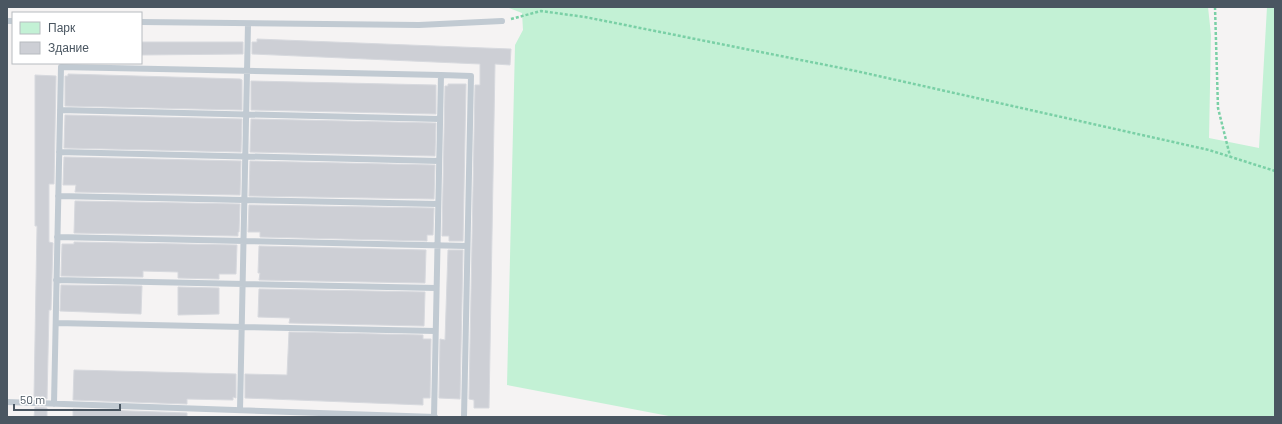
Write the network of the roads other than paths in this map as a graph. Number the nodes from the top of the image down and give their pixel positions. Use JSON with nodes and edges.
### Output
{"nodes":[{"id":1,"x":502,"y":21,"type":"road end"},
{"id":2,"x":142,"y":22,"type":"edge"},
{"id":3,"x":248,"y":24,"type":"junction"},
{"id":4,"x":247,"y":71,"type":"junction"},
{"id":5,"x":441,"y":76,"type":"junction"},
{"id":6,"x":60,"y":110,"type":"junction"},
{"id":7,"x":246,"y":114,"type":"junction"},
{"id":8,"x":440,"y":119,"type":"junction"},
{"id":9,"x":59,"y":152,"type":"junction"},
{"id":10,"x":245,"y":156,"type":"junction"},
{"id":11,"x":439,"y":161,"type":"junction"},
{"id":12,"x":58,"y":196,"type":"junction"},
{"id":13,"x":245,"y":200,"type":"junction"},
{"id":14,"x":438,"y":204,"type":"junction"},
{"id":15,"x":57,"y":237,"type":"junction"},
{"id":16,"x":244,"y":241,"type":"junction"},
{"id":17,"x":437,"y":245,"type":"junction"},
{"id":18,"x":467,"y":246,"type":"junction"},
{"id":19,"x":56,"y":280,"type":"junction"},
{"id":20,"x":243,"y":284,"type":"junction"},
{"id":21,"x":436,"y":288,"type":"junction"},
{"id":22,"x":56,"y":323,"type":"junction"},
{"id":23,"x":242,"y":327,"type":"junction"},
{"id":24,"x":435,"y":331,"type":"junction"},
{"id":25,"x":7,"y":402,"type":"edge"},
{"id":26,"x":54,"y":404,"type":"junction"},
{"id":27,"x":240,"y":410,"type":"junction"},
{"id":28,"x":434,"y":417,"type":"edge"},
{"id":29,"x":464,"y":417,"type":"edge"}],
"edges":[{"from":1,"to":3,"type":"lane"},
{"from":2,"to":3,"type":"lane"},
{"from":3,"to":4,"type":"lane"},
{"from":4,"to":5,"type":"lane"},
{"from":4,"to":6,"type":"lane"},
{"from":4,"to":7,"type":"lane"},
{"from":5,"to":8,"type":"lane"},
{"from":5,"to":18,"type":"lane"},
{"from":6,"to":7,"type":"lane"},
{"from":6,"to":9,"type":"lane"},
{"from":7,"to":8,"type":"lane"},
{"from":7,"to":10,"type":"lane"},
{"from":8,"to":11,"type":"lane"},
{"from":9,"to":10,"type":"lane"},
{"from":9,"to":12,"type":"lane"},
{"from":10,"to":11,"type":"lane"},
{"from":10,"to":13,"type":"lane"},
{"from":11,"to":14,"type":"lane"},
{"from":12,"to":13,"type":"lane"},
{"from":12,"to":15,"type":"lane"},
{"from":13,"to":14,"type":"lane"},
{"from":13,"to":16,"type":"lane"},
{"from":14,"to":17,"type":"lane"},
{"from":15,"to":16,"type":"lane"},
{"from":15,"to":19,"type":"lane"},
{"from":16,"to":17,"type":"lane"},
{"from":16,"to":20,"type":"lane"},
{"from":17,"to":18,"type":"lane"},
{"from":17,"to":21,"type":"lane"},
{"from":18,"to":29,"type":"lane"},
{"from":19,"to":20,"type":"lane"},
{"from":19,"to":22,"type":"lane"},
{"from":20,"to":21,"type":"lane"},
{"from":20,"to":23,"type":"lane"},
{"from":21,"to":24,"type":"lane"},
{"from":22,"to":23,"type":"lane"},
{"from":22,"to":26,"type":"lane"},
{"from":23,"to":24,"type":"lane"},
{"from":23,"to":27,"type":"lane"},
{"from":24,"to":28,"type":"lane"},
{"from":25,"to":26,"type":"lane"},
{"from":26,"to":27,"type":"lane"},
{"from":27,"to":28,"type":"lane"}]}
